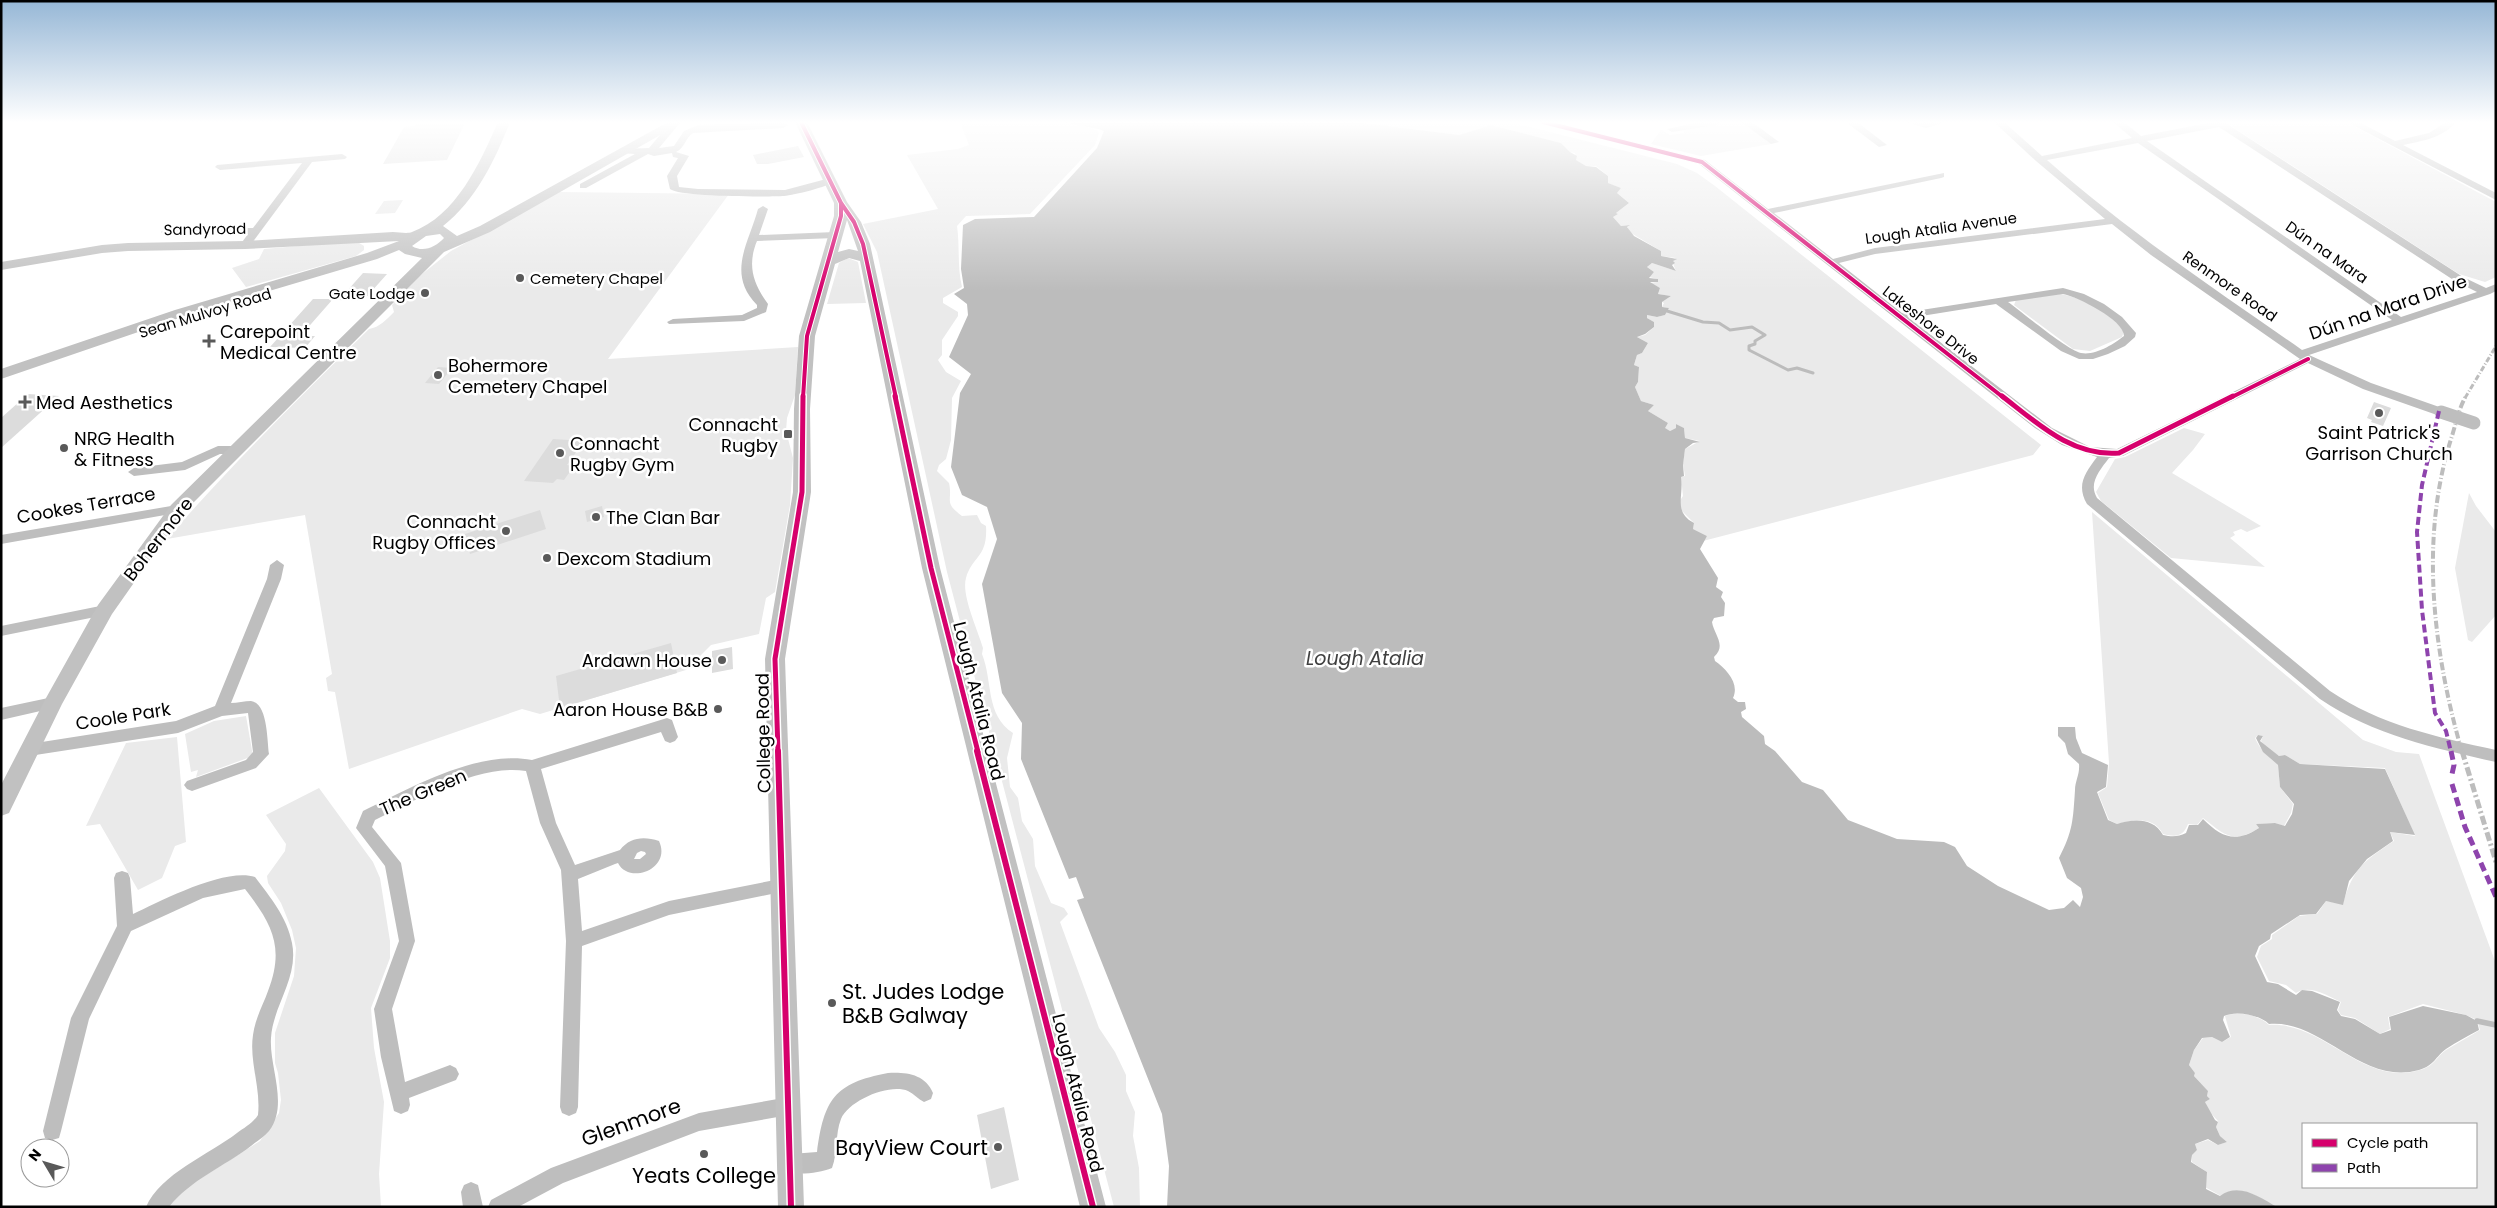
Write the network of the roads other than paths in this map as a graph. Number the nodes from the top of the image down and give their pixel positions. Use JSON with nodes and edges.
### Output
{"nodes":[{"id":1,"x":295,"y":178,"type":"edge"},
{"id":2,"x":474,"y":178,"type":"edge"},
{"id":3,"x":568,"y":178,"type":"edge"},
{"id":4,"x":575,"y":178,"type":"edge"},
{"id":5,"x":598,"y":178,"type":"edge"},
{"id":6,"x":673,"y":178,"type":"edge"},
{"id":7,"x":1723,"y":178,"type":"edge"},
{"id":8,"x":1924,"y":178,"type":"edge"},
{"id":9,"x":2062,"y":178,"type":"edge"},
{"id":10,"x":2195,"y":178,"type":"edge"},
{"id":11,"x":2304,"y":178,"type":"edge"},
{"id":12,"x":2460,"y":178,"type":"edge"},
{"id":13,"x":830,"y":181,"type":"joint"},
{"id":14,"x":583,"y":186,"type":"dead end"},
{"id":15,"x":2496,"y":197,"type":"edge"},
{"id":16,"x":460,"y":200,"type":"junction"},
{"id":17,"x":841,"y":203,"type":"junction"},
{"id":18,"x":763,"y":209,"type":"dead end"},
{"id":19,"x":1767,"y":212,"type":"junction"},
{"id":20,"x":2114,"y":221,"type":"junction"},
{"id":21,"x":258,"y":231,"type":"junction"},
{"id":22,"x":428,"y":231,"type":"junction"},
{"id":23,"x":166,"y":232,"type":"dead end"},
{"id":24,"x":835,"y":235,"type":"junction"},
{"id":25,"x":752,"y":238,"type":"junction"},
{"id":26,"x":445,"y":240,"type":"junction"},
{"id":27,"x":245,"y":245,"type":"junction"},
{"id":28,"x":411,"y":246,"type":"junction"},
{"id":29,"x":866,"y":253,"type":"junction"},
{"id":30,"x":829,"y":261,"type":"junction"},
{"id":31,"x":1832,"y":262,"type":"junction"},
{"id":32,"x":1,"y":266,"type":"edge"},
{"id":33,"x":2491,"y":289,"type":"edge"},
{"id":34,"x":393,"y":293,"type":"junction"},
{"id":35,"x":1998,"y":300,"type":"junction"},
{"id":36,"x":1900,"y":316,"type":"junction"},
{"id":37,"x":2399,"y":320,"type":"junction"},
{"id":38,"x":673,"y":322,"type":"dead end"},
{"id":39,"x":2304,"y":357,"type":"junction"},
{"id":40,"x":1,"y":374,"type":"edge"},
{"id":41,"x":1,"y":382,"type":"edge"},
{"id":42,"x":2441,"y":412,"type":"joint"},
{"id":43,"x":2474,"y":423,"type":"dead end"},
{"id":44,"x":237,"y":450,"type":"junction"},
{"id":45,"x":2105,"y":454,"type":"junction"},
{"id":46,"x":134,"y":472,"type":"dead end"},
{"id":47,"x":178,"y":509,"type":"junction"},
{"id":48,"x":1,"y":540,"type":"edge"},
{"id":49,"x":276,"y":565,"type":"dead end"},
{"id":50,"x":105,"y":610,"type":"junction"},
{"id":51,"x":1,"y":631,"type":"edge"},
{"id":52,"x":53,"y":703,"type":"junction"},
{"id":53,"x":221,"y":710,"type":"junction"},
{"id":54,"x":1,"y":714,"type":"edge"},
{"id":55,"x":670,"y":737,"type":"dead end"},
{"id":56,"x":29,"y":750,"type":"junction"},
{"id":57,"x":2496,"y":756,"type":"edge"},
{"id":58,"x":532,"y":766,"type":"junction"},
{"id":59,"x":192,"y":785,"type":"dead end"},
{"id":60,"x":1,"y":807,"type":"edge"},
{"id":61,"x":626,"y":856,"type":"dead end"},
{"id":62,"x":569,"y":875,"type":"junction"},
{"id":63,"x":122,"y":878,"type":"dead end"},
{"id":64,"x":780,"y":886,"type":"junction"},
{"id":65,"x":125,"y":926,"type":"junction"},
{"id":66,"x":574,"y":941,"type":"junction"},
{"id":67,"x":450,"y":1074,"type":"dead end"},
{"id":68,"x":924,"y":1093,"type":"dead end"},
{"id":69,"x":789,"y":1106,"type":"junction"},
{"id":70,"x":569,"y":1107,"type":"dead end"},
{"id":71,"x":52,"y":1131,"type":"dead end"},
{"id":72,"x":791,"y":1164,"type":"junction"},
{"id":73,"x":156,"y":1207,"type":"edge"},
{"id":74,"x":498,"y":1207,"type":"edge"},
{"id":75,"x":791,"y":1207,"type":"edge"},
{"id":76,"x":1093,"y":1207,"type":"edge"}],
"edges":[{"from":1,"to":21,"type":"street"},
{"from":2,"to":16,"type":"main road"},
{"from":3,"to":26,"type":"main road"},
{"from":4,"to":26,"type":"main road"},
{"from":5,"to":14,"type":"street"},
{"from":6,"to":13,"type":"street"},
{"from":7,"to":19,"type":"street","name":"Lakeshore Drive"},
{"from":8,"to":19,"type":"street"},
{"from":9,"to":20,"type":"street","name":"Renmore Road"},
{"from":10,"to":37,"type":"street","name":"Dún na Mara"},
{"from":11,"to":33,"type":"street","name":"Dún na Mara Drive"},
{"from":12,"to":15,"type":"street"},
{"from":13,"to":17,"type":"main road"},
{"from":16,"to":22,"type":"main road"},
{"from":16,"to":26,"type":"main road"},
{"from":17,"to":24,"type":"main road","name":"College Road"},
{"from":17,"to":29,"type":"main road","name":"Lough Atalia Road"},
{"from":18,"to":25,"type":"street"},
{"from":19,"to":31,"type":"street","name":"Lakeshore Drive"},
{"from":20,"to":31,"type":"street","name":"Lough Atalia Avenue"},
{"from":20,"to":39,"type":"street","name":"Renmore Road"},
{"from":21,"to":23,"type":"street"},
{"from":21,"to":27,"type":"street"},
{"from":22,"to":26,"type":"main road"},
{"from":22,"to":28,"type":"main road"},
{"from":24,"to":25,"type":"street"},
{"from":24,"to":29,"type":"main road"},
{"from":24,"to":30,"type":"main road","name":"College Road"},
{"from":25,"to":38,"type":"street"},
{"from":26,"to":28,"type":"main road"},
{"from":26,"to":34,"type":"main road","name":"Bohermore"},
{"from":27,"to":28,"type":"main road","name":"Sandyroad"},
{"from":27,"to":32,"type":"main road","name":"Sandyroad"},
{"from":28,"to":34,"type":"main road","name":"Bohermore"},
{"from":28,"to":40,"type":"main road","name":"Sean Mulvoy Road"},
{"from":28,"to":41,"type":"main road","name":"Sean Mulvoy Road"},
{"from":29,"to":30,"type":"main road"},
{"from":29,"to":76,"type":"main road","name":"Lough Atalia Road"},
{"from":30,"to":64,"type":"main road","name":"College Road"},
{"from":31,"to":36,"type":"street","name":"Lakeshore Drive"},
{"from":33,"to":37,"type":"street","name":"Dún na Mara Drive"},
{"from":34,"to":44,"type":"main road","name":"Bohermore"},
{"from":35,"to":35,"type":"street"},
{"from":35,"to":36,"type":"street"},
{"from":36,"to":45,"type":"street","name":"Lakeshore Drive"},
{"from":37,"to":39,"type":"street","name":"Dún na Mara Drive"},
{"from":39,"to":42,"type":"street","name":"Renmore Road"},
{"from":39,"to":45,"type":"street"},
{"from":42,"to":43,"type":"street","name":"Renmore Road","bridge":true},
{"from":44,"to":46,"type":"street"},
{"from":44,"to":47,"type":"main road","name":"Bohermore"},
{"from":45,"to":57,"type":"street"},
{"from":47,"to":48,"type":"street","name":"Cookes Terrace"},
{"from":47,"to":50,"type":"main road","name":"Bohermore"},
{"from":49,"to":53,"type":"street"},
{"from":50,"to":51,"type":"street"},
{"from":50,"to":52,"type":"main road","name":"Bohermore"},
{"from":52,"to":54,"type":"street"},
{"from":52,"to":56,"type":"main road","name":"Bohermore"},
{"from":53,"to":56,"type":"street","name":"Coole Park"},
{"from":53,"to":59,"type":"street","name":"Coole Park"},
{"from":55,"to":58,"type":"street","name":"The Green"},
{"from":56,"to":60,"type":"main road","name":"Bohermore"},
{"from":58,"to":62,"type":"street"},
{"from":58,"to":67,"type":"street","name":"The Green"},
{"from":61,"to":62,"type":"street"},
{"from":62,"to":66,"type":"street"},
{"from":63,"to":65,"type":"street"},
{"from":64,"to":66,"type":"street"},
{"from":64,"to":69,"type":"main road","name":"College Road"},
{"from":65,"to":71,"type":"street"},
{"from":65,"to":73,"type":"street"},
{"from":66,"to":70,"type":"street"},
{"from":68,"to":72,"type":"street"},
{"from":69,"to":72,"type":"main road","name":"College Road"},
{"from":69,"to":74,"type":"street","name":"Glenmore"},
{"from":72,"to":75,"type":"main road","name":"College Road"}]}
